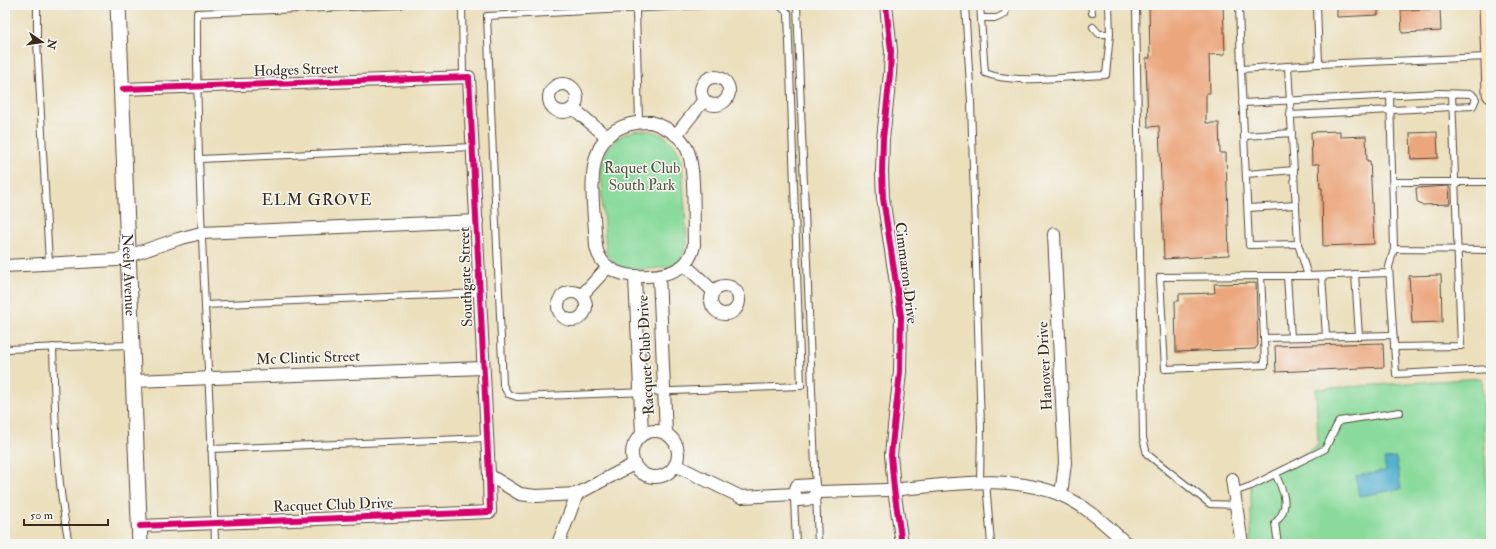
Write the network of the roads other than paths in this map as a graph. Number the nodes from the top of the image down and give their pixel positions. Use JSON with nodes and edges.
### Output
{"nodes":[{"id":1,"x":37,"y":5,"type":"edge"},
{"id":2,"x":118,"y":5,"type":"edge"},
{"id":3,"x":400,"y":5,"type":"edge"},
{"id":4,"x":462,"y":5,"type":"edge"},
{"id":5,"x":706,"y":5,"type":"edge"},
{"id":6,"x":779,"y":5,"type":"edge"},
{"id":7,"x":797,"y":5,"type":"edge"},
{"id":8,"x":886,"y":5,"type":"edge"},
{"id":9,"x":964,"y":5,"type":"edge"},
{"id":10,"x":980,"y":5,"type":"edge"},
{"id":11,"x":1007,"y":5,"type":"edge"},
{"id":12,"x":1091,"y":5,"type":"edge"},
{"id":13,"x":1109,"y":5,"type":"edge"},
{"id":14,"x":1136,"y":5,"type":"edge"},
{"id":15,"x":1239,"y":5,"type":"edge"},
{"id":16,"x":1317,"y":5,"type":"edge"},
{"id":17,"x":636,"y":8,"type":"junction"},
{"id":18,"x":1092,"y":13,"type":"dead end"},
{"id":19,"x":1489,"y":13,"type":"edge"},
{"id":20,"x":981,"y":18,"type":"junction"},
{"id":21,"x":1093,"y":27,"type":"dead end"},
{"id":22,"x":1110,"y":34,"type":"junction"},
{"id":23,"x":1319,"y":64,"type":"junction"},
{"id":24,"x":1490,"y":64,"type":"edge"},
{"id":25,"x":1288,"y":66,"type":"junction"},
{"id":26,"x":1241,"y":69,"type":"junction"},
{"id":27,"x":467,"y":77,"type":"junction"},
{"id":28,"x":197,"y":86,"type":"junction"},
{"id":29,"x":123,"y":89,"type":"junction"},
{"id":30,"x":1452,"y":94,"type":"junction"},
{"id":31,"x":1390,"y":95,"type":"junction"},
{"id":32,"x":1484,"y":96,"type":"edge"},
{"id":33,"x":1289,"y":99,"type":"junction"},
{"id":34,"x":1491,"y":99,"type":"edge"},
{"id":35,"x":704,"y":100,"type":"dead end"},
{"id":36,"x":1242,"y":103,"type":"junction"},
{"id":37,"x":1453,"y":107,"type":"junction"},
{"id":38,"x":573,"y":108,"type":"dead end"},
{"id":39,"x":1391,"y":110,"type":"junction"},
{"id":40,"x":1290,"y":115,"type":"junction"},
{"id":41,"x":639,"y":122,"type":"junction"},
{"id":42,"x":1292,"y":133,"type":"junction"},
{"id":43,"x":676,"y":135,"type":"junction"},
{"id":44,"x":1244,"y":136,"type":"junction"},
{"id":45,"x":607,"y":138,"type":"junction"},
{"id":46,"x":473,"y":148,"type":"junction"},
{"id":47,"x":199,"y":159,"type":"junction"},
{"id":48,"x":1294,"y":170,"type":"junction"},
{"id":49,"x":1246,"y":174,"type":"junction"},
{"id":50,"x":1393,"y":182,"type":"junction"},
{"id":51,"x":1456,"y":182,"type":"junction"},
{"id":52,"x":1491,"y":182,"type":"edge"},
{"id":53,"x":1296,"y":205,"type":"junction"},
{"id":54,"x":1248,"y":208,"type":"junction"},
{"id":55,"x":477,"y":221,"type":"junction"},
{"id":56,"x":201,"y":233,"type":"junction"},
{"id":57,"x":1054,"y":234,"type":"dead end"},
{"id":58,"x":1298,"y":244,"type":"junction"},
{"id":59,"x":1394,"y":249,"type":"junction"},
{"id":60,"x":1457,"y":250,"type":"junction"},
{"id":61,"x":1491,"y":250,"type":"edge"},
{"id":62,"x":129,"y":256,"type":"junction"},
{"id":63,"x":49,"y":263,"type":"junction"},
{"id":64,"x":684,"y":265,"type":"junction"},
{"id":65,"x":5,"y":266,"type":"edge"},
{"id":66,"x":608,"y":267,"type":"junction"},
{"id":67,"x":1389,"y":273,"type":"junction"},
{"id":68,"x":1355,"y":274,"type":"junction"},
{"id":69,"x":659,"y":276,"type":"junction"},
{"id":70,"x":1260,"y":276,"type":"junction"},
{"id":71,"x":1287,"y":276,"type":"junction"},
{"id":72,"x":1308,"y":276,"type":"junction"},
{"id":73,"x":1322,"y":276,"type":"junction"},
{"id":74,"x":635,"y":277,"type":"junction"},
{"id":75,"x":713,"y":291,"type":"dead end"},
{"id":76,"x":480,"y":293,"type":"junction"},
{"id":77,"x":582,"y":295,"type":"dead end"},
{"id":78,"x":204,"y":306,"type":"junction"},
{"id":79,"x":1393,"y":335,"type":"junction"},
{"id":80,"x":1326,"y":336,"type":"junction"},
{"id":81,"x":1359,"y":336,"type":"junction"},
{"id":82,"x":1290,"y":337,"type":"junction"},
{"id":83,"x":1264,"y":338,"type":"junction"},
{"id":84,"x":132,"y":345,"type":"junction"},
{"id":85,"x":53,"y":347,"type":"junction"},
{"id":86,"x":1394,"y":347,"type":"junction"},
{"id":87,"x":5,"y":349,"type":"edge"},
{"id":88,"x":483,"y":368,"type":"junction"},
{"id":89,"x":1491,"y":369,"type":"edge"},
{"id":90,"x":208,"y":378,"type":"junction"},
{"id":91,"x":134,"y":381,"type":"junction"},
{"id":92,"x":664,"y":391,"type":"junction"},
{"id":93,"x":640,"y":392,"type":"junction"},
{"id":94,"x":1400,"y":412,"type":"dead end"},
{"id":95,"x":642,"y":434,"type":"junction"},
{"id":96,"x":666,"y":434,"type":"junction"},
{"id":97,"x":487,"y":438,"type":"junction"},
{"id":98,"x":211,"y":449,"type":"junction"},
{"id":99,"x":634,"y":464,"type":"junction"},
{"id":100,"x":675,"y":464,"type":"junction"},
{"id":101,"x":1275,"y":474,"type":"junction"},
{"id":102,"x":489,"y":475,"type":"junction"},
{"id":103,"x":1232,"y":479,"type":"dead end"},
{"id":104,"x":983,"y":482,"type":"junction"},
{"id":105,"x":894,"y":489,"type":"junction"},
{"id":106,"x":817,"y":492,"type":"junction"},
{"id":107,"x":1234,"y":492,"type":"junction"},
{"id":108,"x":578,"y":494,"type":"junction"},
{"id":109,"x":794,"y":494,"type":"junction"},
{"id":110,"x":1061,"y":495,"type":"junction"},
{"id":111,"x":1236,"y":505,"type":"junction"},
{"id":112,"x":214,"y":523,"type":"junction"},
{"id":113,"x":140,"y":526,"type":"junction"},
{"id":114,"x":68,"y":544,"type":"edge"},
{"id":115,"x":140,"y":544,"type":"edge"},
{"id":116,"x":215,"y":544,"type":"edge"},
{"id":117,"x":558,"y":544,"type":"edge"},
{"id":118,"x":796,"y":544,"type":"edge"},
{"id":119,"x":818,"y":544,"type":"edge"},
{"id":120,"x":902,"y":544,"type":"edge"},
{"id":121,"x":991,"y":544,"type":"edge"},
{"id":122,"x":1127,"y":544,"type":"edge"},
{"id":123,"x":1242,"y":544,"type":"edge"},
{"id":124,"x":1278,"y":544,"type":"edge"}],
"edges":[{"from":1,"to":63,"type":"lane"},
{"from":2,"to":29,"type":"street","name":"Neely Avenue"},
{"from":3,"to":28,"type":"lane"},
{"from":4,"to":27,"type":"lane"},
{"from":5,"to":17,"type":"lane"},
{"from":6,"to":92,"type":"lane"},
{"from":7,"to":106,"type":"lane"},
{"from":8,"to":105,"type":"street","name":"Cimmaron Drive"},
{"from":9,"to":104,"type":"lane"},
{"from":10,"to":20,"type":"lane"},
{"from":11,"to":20,"type":"lane"},
{"from":12,"to":18,"type":"lane"},
{"from":13,"to":22,"type":"lane"},
{"from":14,"to":111,"type":"lane"},
{"from":15,"to":26,"type":"lane"},
{"from":16,"to":23,"type":"lane"},
{"from":17,"to":41,"type":"lane"},
{"from":17,"to":93,"type":"lane"},
{"from":19,"to":24,"type":"main road"},
{"from":20,"to":22,"type":"lane"},
{"from":21,"to":22,"type":"lane"},
{"from":23,"to":24,"type":"lane"},
{"from":23,"to":25,"type":"lane"},
{"from":24,"to":32,"type":"main road"},
{"from":25,"to":26,"type":"lane"},
{"from":25,"to":33,"type":"lane"},
{"from":26,"to":36,"type":"lane"},
{"from":27,"to":28,"type":"street","name":"Hodges Street"},
{"from":27,"to":46,"type":"street","name":"Southgate Street"},
{"from":28,"to":29,"type":"street","name":"Hodges Street"},
{"from":28,"to":47,"type":"lane"},
{"from":29,"to":62,"type":"street","name":"Neely Avenue"},
{"from":30,"to":31,"type":"lane"},
{"from":30,"to":32,"type":"lane"},
{"from":30,"to":37,"type":"lane"},
{"from":31,"to":33,"type":"lane"},
{"from":31,"to":39,"type":"lane"},
{"from":32,"to":34,"type":"lane"},
{"from":32,"to":37,"type":"lane"},
{"from":33,"to":36,"type":"lane"},
{"from":33,"to":40,"type":"lane"},
{"from":35,"to":43,"type":"street"},
{"from":36,"to":44,"type":"lane"},
{"from":37,"to":39,"type":"lane"},
{"from":37,"to":51,"type":"lane"},
{"from":38,"to":45,"type":"street"},
{"from":39,"to":40,"type":"lane"},
{"from":39,"to":50,"type":"lane"},
{"from":40,"to":42,"type":"lane"},
{"from":41,"to":43,"type":"street","name":"Racquet Club Drive"},
{"from":41,"to":45,"type":"street","name":"Racquet Club Drive"},
{"from":42,"to":44,"type":"lane"},
{"from":42,"to":48,"type":"lane"},
{"from":43,"to":64,"type":"street","name":"Racquet Club Drive"},
{"from":44,"to":49,"type":"lane"},
{"from":45,"to":66,"type":"street","name":"Racquet Club Drive"},
{"from":46,"to":47,"type":"lane"},
{"from":46,"to":55,"type":"street","name":"Southgate Street"},
{"from":47,"to":56,"type":"lane"},
{"from":48,"to":49,"type":"lane"},
{"from":48,"to":53,"type":"lane"},
{"from":49,"to":54,"type":"lane"},
{"from":50,"to":51,"type":"lane"},
{"from":50,"to":59,"type":"lane"},
{"from":51,"to":52,"type":"lane"},
{"from":51,"to":60,"type":"lane"},
{"from":53,"to":54,"type":"lane"},
{"from":53,"to":58,"type":"lane"},
{"from":54,"to":58,"type":"lane"},
{"from":55,"to":56,"type":"street"},
{"from":55,"to":76,"type":"street","name":"Southgate Street"},
{"from":56,"to":62,"type":"street"},
{"from":56,"to":78,"type":"lane"},
{"from":57,"to":110,"type":"street","name":"Hanover Drive"},
{"from":58,"to":72,"type":"lane"},
{"from":59,"to":60,"type":"lane"},
{"from":59,"to":67,"type":"lane"},
{"from":60,"to":61,"type":"lane"},
{"from":60,"to":86,"type":"lane"},
{"from":62,"to":63,"type":"street"},
{"from":62,"to":84,"type":"street","name":"Neely Avenue"},
{"from":63,"to":65,"type":"street"},
{"from":64,"to":69,"type":"street","name":"Racquet Club Drive"},
{"from":64,"to":75,"type":"street"},
{"from":66,"to":74,"type":"street","name":"Racquet Club Drive"},
{"from":66,"to":77,"type":"street"},
{"from":67,"to":68,"type":"lane"},
{"from":67,"to":79,"type":"lane"},
{"from":68,"to":73,"type":"lane"},
{"from":68,"to":81,"type":"lane"},
{"from":69,"to":74,"type":"street","name":"Racquet Club Drive"},
{"from":69,"to":92,"type":"street","name":"Racquet Club Drive"},
{"from":70,"to":71,"type":"lane"},
{"from":70,"to":83,"type":"lane"},
{"from":70,"to":83,"type":"lane"},
{"from":71,"to":72,"type":"lane"},
{"from":71,"to":82,"type":"lane"},
{"from":72,"to":73,"type":"lane"},
{"from":73,"to":80,"type":"lane"},
{"from":74,"to":93,"type":"street","name":"Racquet Club Drive"},
{"from":76,"to":78,"type":"lane"},
{"from":76,"to":88,"type":"street","name":"Southgate Street"},
{"from":78,"to":90,"type":"lane"},
{"from":79,"to":81,"type":"lane"},
{"from":79,"to":86,"type":"lane"},
{"from":80,"to":81,"type":"lane"},
{"from":80,"to":82,"type":"lane"},
{"from":82,"to":83,"type":"lane"},
{"from":84,"to":85,"type":"lane"},
{"from":84,"to":91,"type":"street","name":"Neely Avenue"},
{"from":85,"to":87,"type":"lane"},
{"from":85,"to":114,"type":"lane"},
{"from":86,"to":89,"type":"lane"},
{"from":88,"to":90,"type":"street","name":"Mc Clintic Street"},
{"from":88,"to":97,"type":"street","name":"Southgate Street"},
{"from":90,"to":91,"type":"street","name":"Mc Clintic Street"},
{"from":90,"to":98,"type":"lane"},
{"from":91,"to":113,"type":"street","name":"Neely Avenue"},
{"from":92,"to":93,"type":"lane"},
{"from":92,"to":96,"type":"street","name":"Racquet Club Drive"},
{"from":93,"to":95,"type":"street","name":"Racquet Club Drive"},
{"from":94,"to":101,"type":"lane"},
{"from":95,"to":96,"type":"street","name":"Racquet Club Drive"},
{"from":95,"to":99,"type":"street","name":"Racquet Club Drive"},
{"from":96,"to":100,"type":"street","name":"Racquet Club Drive"},
{"from":97,"to":98,"type":"lane"},
{"from":97,"to":102,"type":"street","name":"Southgate Street"},
{"from":98,"to":112,"type":"lane"},
{"from":99,"to":100,"type":"street"},
{"from":99,"to":108,"type":"street"},
{"from":100,"to":109,"type":"street"},
{"from":101,"to":107,"type":"lane"},
{"from":101,"to":124,"type":"lane"},
{"from":102,"to":108,"type":"street"},
{"from":102,"to":112,"type":"street","name":"Racquet Club Drive"},
{"from":103,"to":107,"type":"street"},
{"from":104,"to":105,"type":"street"},
{"from":104,"to":110,"type":"street"},
{"from":104,"to":121,"type":"lane"},
{"from":105,"to":106,"type":"street"},
{"from":105,"to":120,"type":"street","name":"Cimmaron Drive"},
{"from":106,"to":109,"type":"street"},
{"from":106,"to":119,"type":"lane"},
{"from":107,"to":111,"type":"street"},
{"from":108,"to":117,"type":"street"},
{"from":109,"to":118,"type":"lane"},
{"from":110,"to":122,"type":"street"},
{"from":111,"to":123,"type":"street"},
{"from":112,"to":113,"type":"street","name":"Racquet Club Drive"},
{"from":112,"to":116,"type":"lane"},
{"from":113,"to":115,"type":"street","name":"Neely Avenue"}]}
